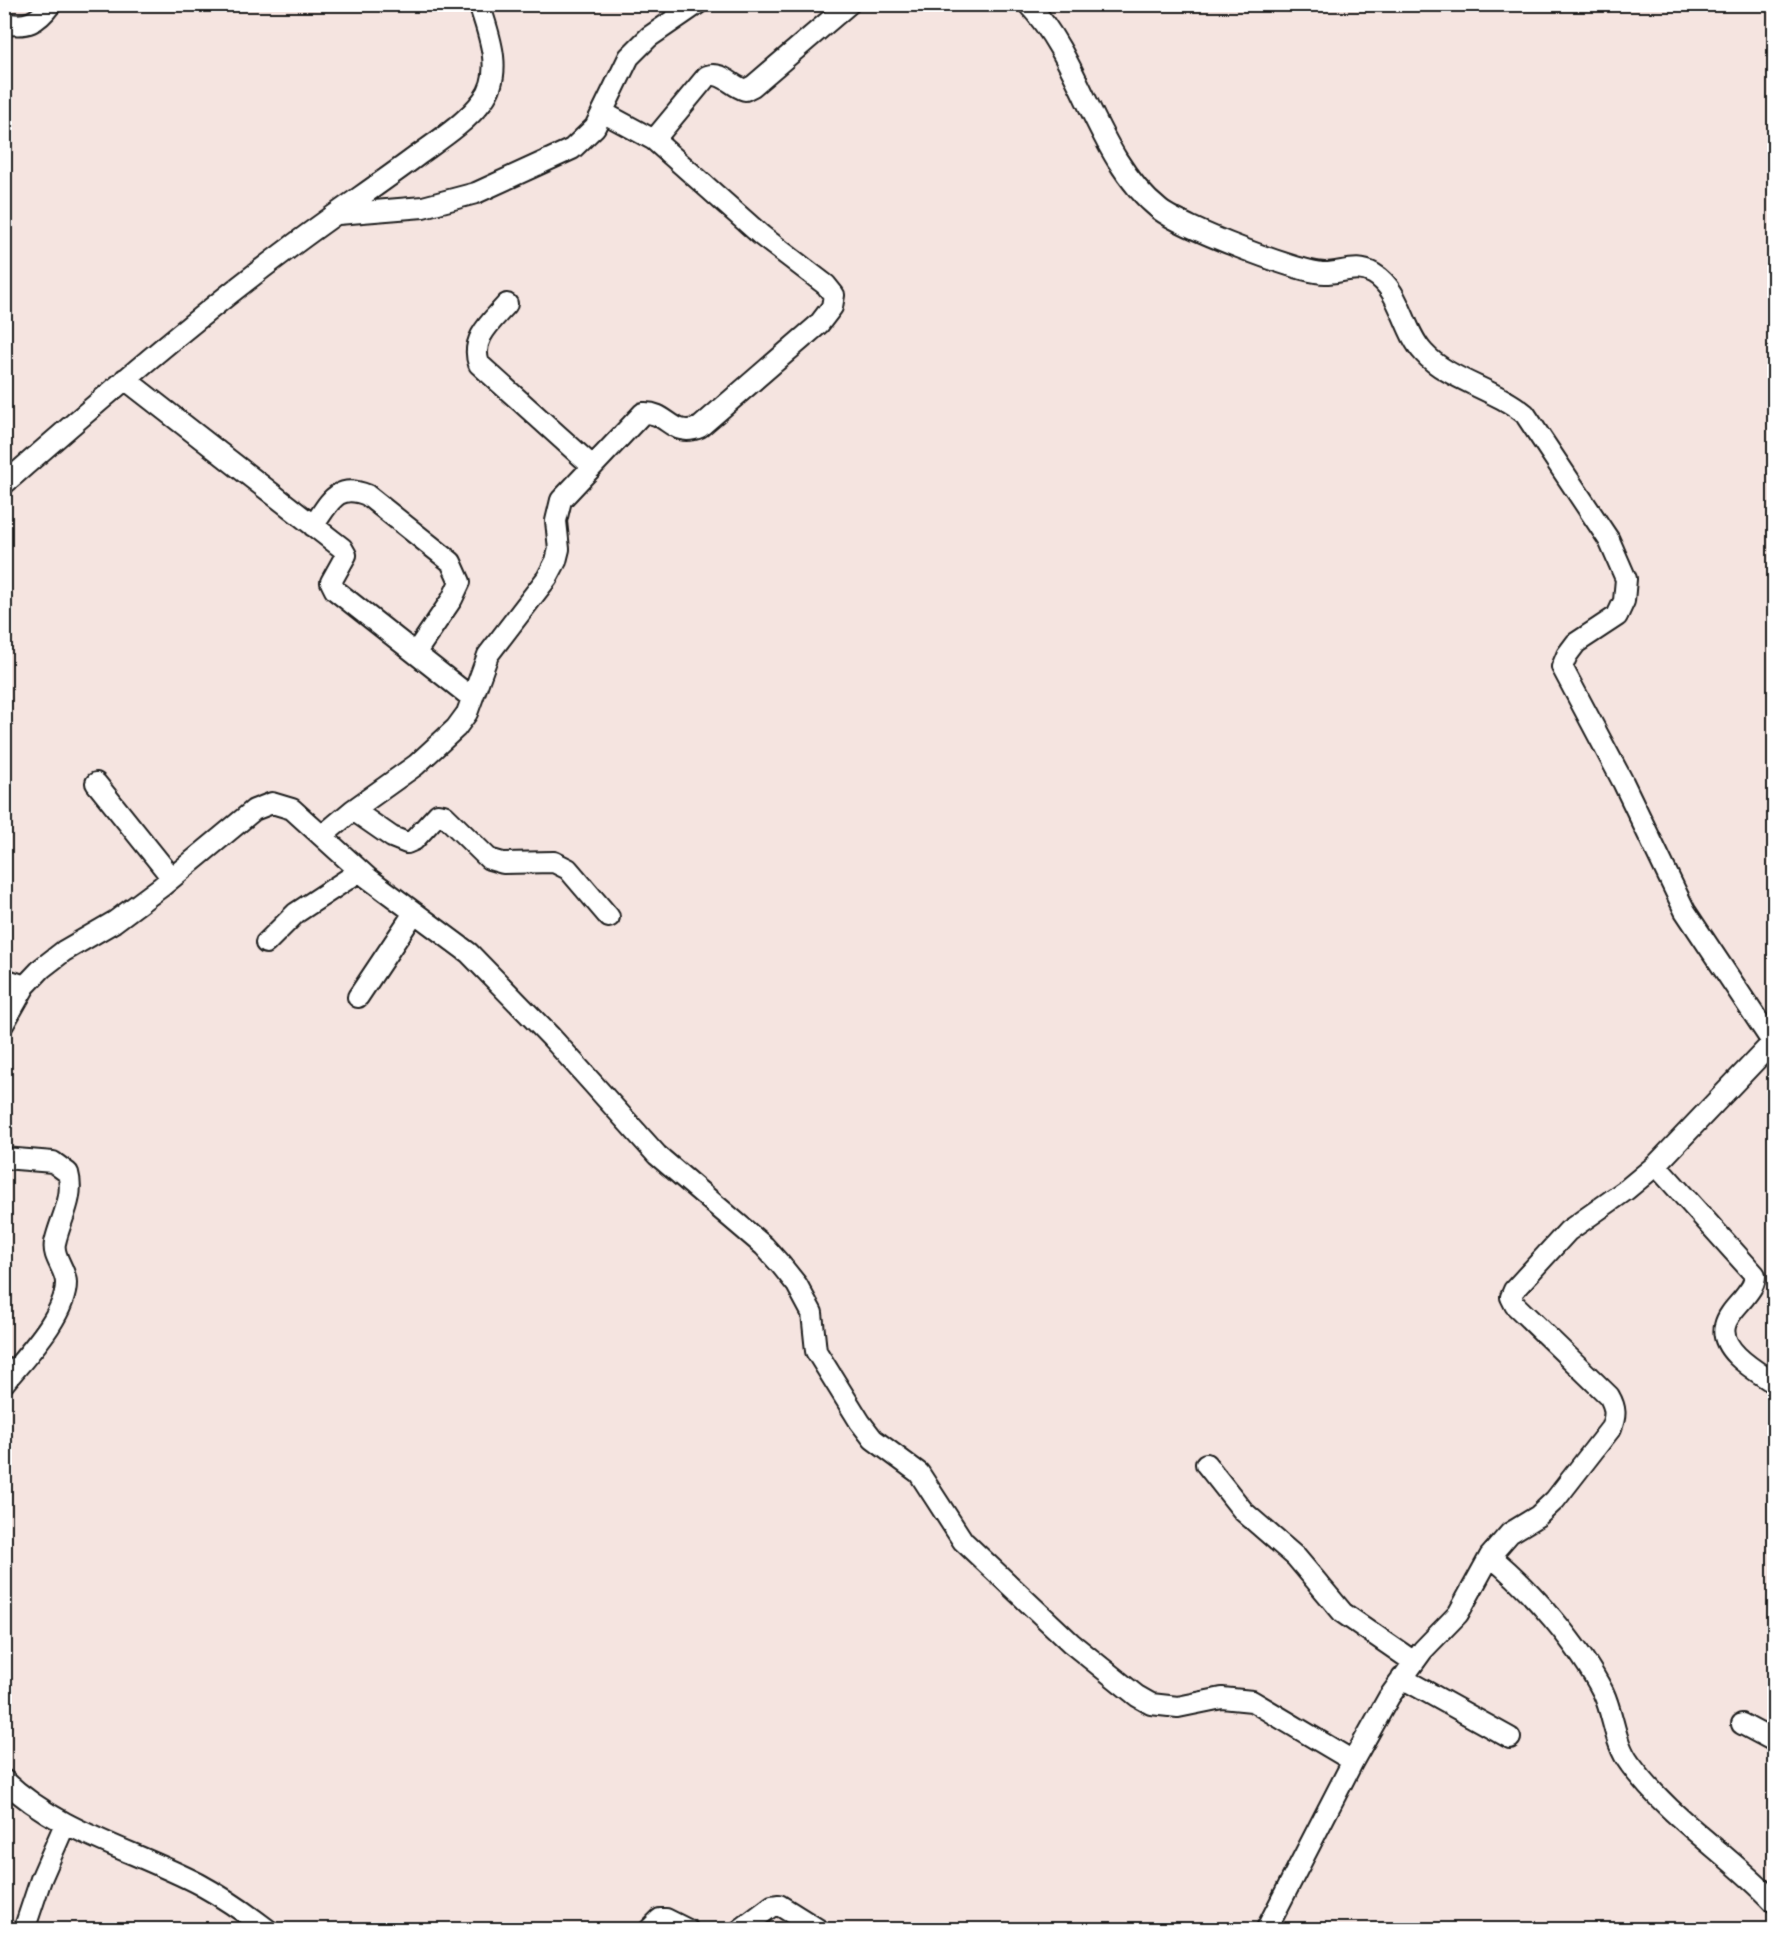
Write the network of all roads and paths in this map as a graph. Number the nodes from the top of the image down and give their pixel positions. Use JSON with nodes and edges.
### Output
{"nodes":[{"id":1,"x":51,"y":4,"type":"edge"},
{"id":2,"x":479,"y":4,"type":"edge"},
{"id":3,"x":697,"y":4,"type":"edge"},
{"id":4,"x":849,"y":4,"type":"edge"},
{"id":5,"x":1028,"y":4,"type":"edge"},
{"id":6,"x":4,"y":23,"type":"edge"},
{"id":7,"x":604,"y":113,"type":"junction"},
{"id":8,"x":654,"y":140,"type":"junction"},
{"id":9,"x":338,"y":214,"type":"junction"},
{"id":10,"x":507,"y":304,"type":"dead end"},
{"id":11,"x":125,"y":379,"type":"junction"},
{"id":12,"x":592,"y":466,"type":"junction"},
{"id":13,"x":4,"y":484,"type":"edge"},
{"id":14,"x":313,"y":526,"type":"junction"},
{"id":15,"x":416,"y":652,"type":"junction"},
{"id":16,"x":472,"y":698,"type":"junction"},
{"id":17,"x":96,"y":783,"type":"dead end"},
{"id":18,"x":353,"y":810,"type":"junction"},
{"id":19,"x":322,"y":836,"type":"junction"},
{"id":20,"x":360,"y":871,"type":"junction"},
{"id":21,"x":172,"y":878,"type":"junction"},
{"id":22,"x":414,"y":913,"type":"junction"},
{"id":23,"x":609,"y":917,"type":"dead end"},
{"id":24,"x":266,"y":943,"type":"dead end"},
{"id":25,"x":4,"y":979,"type":"edge"},
{"id":26,"x":25,"y":986,"type":"junction"},
{"id":27,"x":358,"y":997,"type":"dead end"},
{"id":28,"x":4,"y":1023,"type":"edge"},
{"id":29,"x":1774,"y":1042,"type":"edge"},
{"id":30,"x":4,"y":1158,"type":"edge"},
{"id":31,"x":1656,"y":1165,"type":"junction"},
{"id":32,"x":4,"y":1383,"type":"edge"},
{"id":33,"x":1774,"y":1383,"type":"edge"},
{"id":34,"x":1206,"y":1464,"type":"dead end"},
{"id":35,"x":1490,"y":1556,"type":"junction"},
{"id":36,"x":1414,"y":1662,"type":"junction"},
{"id":37,"x":1402,"y":1678,"type":"junction"},
{"id":38,"x":1742,"y":1724,"type":"dead end"},
{"id":39,"x":1510,"y":1738,"type":"dead end"},
{"id":40,"x":1774,"y":1741,"type":"edge"},
{"id":41,"x":1353,"y":1761,"type":"junction"},
{"id":42,"x":4,"y":1780,"type":"edge"},
{"id":43,"x":65,"y":1824,"type":"junction"},
{"id":44,"x":1774,"y":1902,"type":"edge"},
{"id":45,"x":24,"y":1929,"type":"edge"},
{"id":46,"x":268,"y":1929,"type":"edge"},
{"id":47,"x":649,"y":1929,"type":"edge"},
{"id":48,"x":688,"y":1929,"type":"edge"},
{"id":49,"x":740,"y":1929,"type":"edge"},
{"id":50,"x":819,"y":1929,"type":"edge"},
{"id":51,"x":1266,"y":1929,"type":"edge"}],
"edges":[{"from":1,"to":6,"type":"street"},
{"from":2,"to":9,"type":"street"},
{"from":3,"to":7,"type":"street"},
{"from":4,"to":8,"type":"street"},
{"from":5,"to":29,"type":"street"},
{"from":7,"to":8,"type":"street"},
{"from":7,"to":9,"type":"street"},
{"from":8,"to":12,"type":"street"},
{"from":9,"to":11,"type":"street"},
{"from":10,"to":12,"type":"street"},
{"from":11,"to":13,"type":"street"},
{"from":11,"to":14,"type":"street"},
{"from":12,"to":16,"type":"street"},
{"from":14,"to":15,"type":"street"},
{"from":14,"to":15,"type":"street"},
{"from":15,"to":16,"type":"street"},
{"from":16,"to":18,"type":"street"},
{"from":17,"to":21,"type":"street"},
{"from":18,"to":19,"type":"street"},
{"from":18,"to":23,"type":"street"},
{"from":19,"to":20,"type":"street"},
{"from":19,"to":21,"type":"street"},
{"from":20,"to":22,"type":"street"},
{"from":20,"to":24,"type":"street"},
{"from":21,"to":26,"type":"street"},
{"from":22,"to":27,"type":"street"},
{"from":22,"to":41,"type":"street"},
{"from":25,"to":26,"type":"street"},
{"from":26,"to":28,"type":"street"},
{"from":29,"to":31,"type":"street"},
{"from":30,"to":32,"type":"street"},
{"from":31,"to":33,"type":"street"},
{"from":31,"to":35,"type":"street"},
{"from":34,"to":36,"type":"street"},
{"from":35,"to":36,"type":"street"},
{"from":35,"to":44,"type":"street"},
{"from":36,"to":37,"type":"street"},
{"from":37,"to":39,"type":"street"},
{"from":37,"to":41,"type":"street"},
{"from":38,"to":40,"type":"street"},
{"from":41,"to":51,"type":"street"},
{"from":42,"to":43,"type":"street"},
{"from":43,"to":45,"type":"street"},
{"from":43,"to":46,"type":"street"},
{"from":47,"to":48,"type":"street"},
{"from":49,"to":50,"type":"street"}]}
